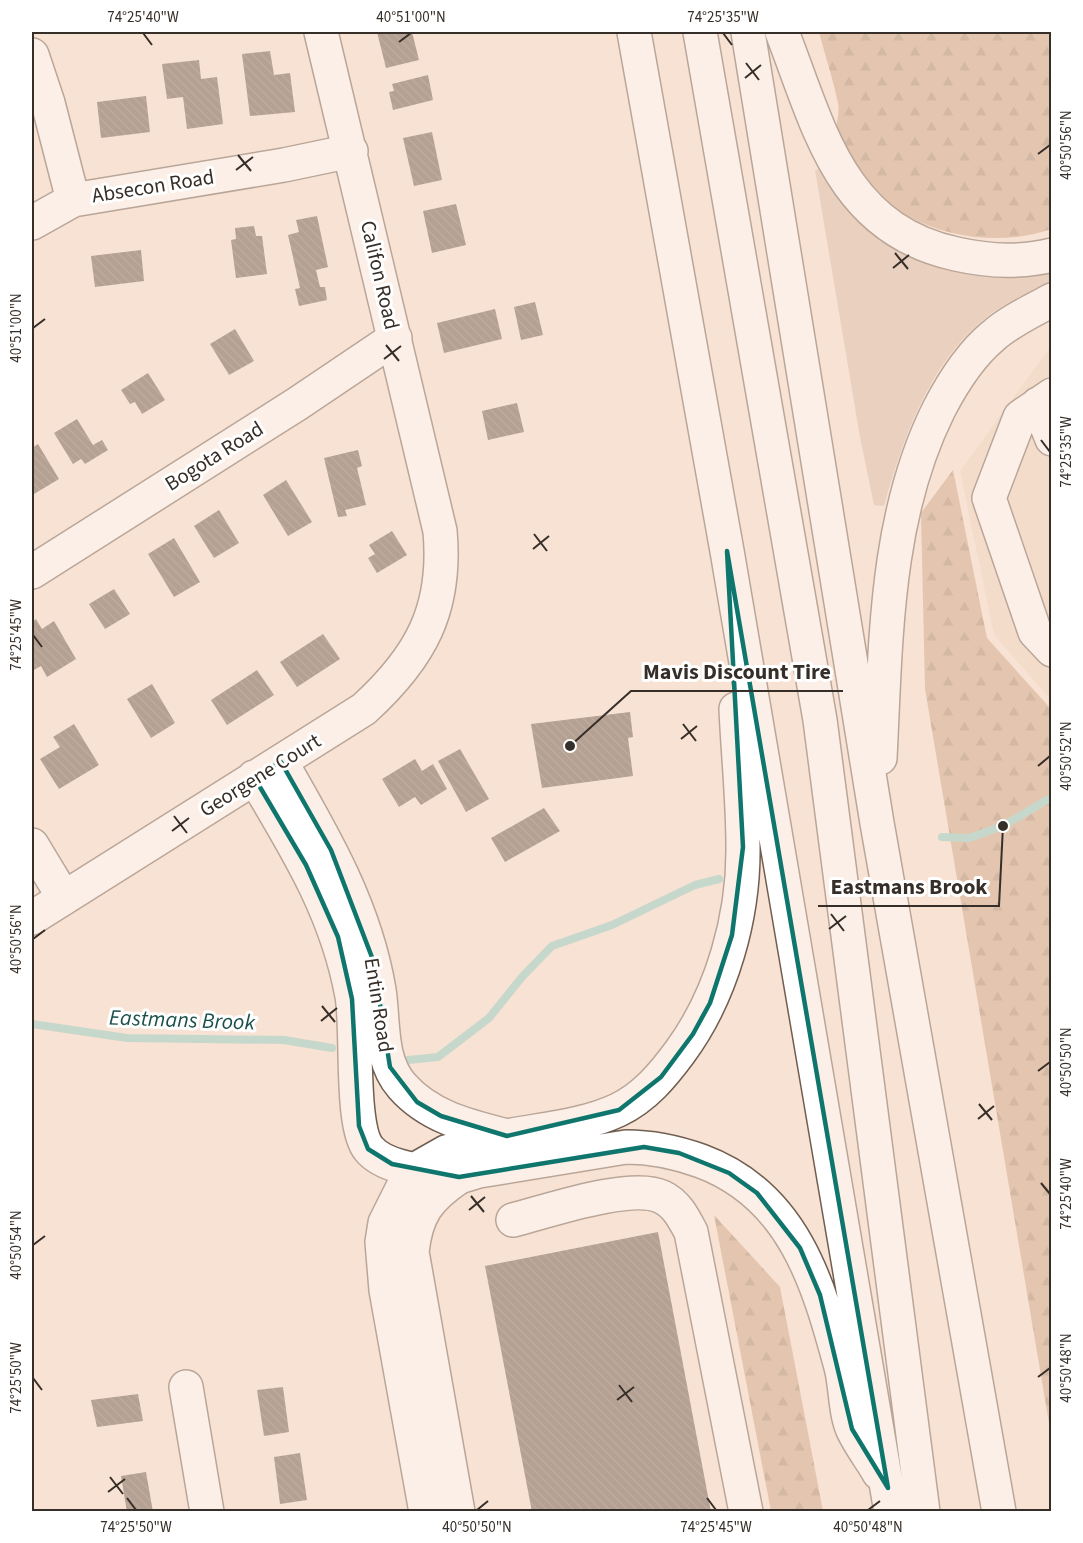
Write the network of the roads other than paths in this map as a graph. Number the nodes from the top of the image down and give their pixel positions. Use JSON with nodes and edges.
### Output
{"nodes":[{"id":1,"x":321,"y":32,"type":"edge"},
{"id":2,"x":634,"y":32,"type":"edge"},
{"id":3,"x":700,"y":32,"type":"edge"},
{"id":4,"x":748,"y":32,"type":"edge"},
{"id":5,"x":782,"y":32,"type":"edge"},
{"id":6,"x":32,"y":55,"type":"edge"},
{"id":7,"x":351,"y":151,"type":"junction"},
{"id":8,"x":73,"y":200,"type":"junction"},
{"id":9,"x":32,"y":222,"type":"edge"},
{"id":10,"x":1052,"y":255,"type":"edge"},
{"id":11,"x":1052,"y":300,"type":"edge"},
{"id":12,"x":395,"y":338,"type":"junction"},
{"id":13,"x":1045,"y":399,"type":"edge"},
{"id":14,"x":1052,"y":439,"type":"edge"},
{"id":15,"x":727,"y":551,"type":"junction"},
{"id":16,"x":32,"y":572,"type":"edge"},
{"id":17,"x":1052,"y":650,"type":"edge"},
{"id":18,"x":413,"y":656,"type":"joint"},
{"id":19,"x":267,"y":770,"type":"junction"},
{"id":20,"x":877,"y":823,"type":"junction"},
{"id":21,"x":32,"y":845,"type":"edge"},
{"id":22,"x":64,"y":898,"type":"junction"},
{"id":23,"x":32,"y":918,"type":"edge"},
{"id":24,"x":507,"y":1136,"type":"junction"},
{"id":25,"x":416,"y":1169,"type":"junction"},
{"id":26,"x":459,"y":1177,"type":"junction"},
{"id":27,"x":513,"y":1220,"type":"dead end"},
{"id":28,"x":186,"y":1387,"type":"dead end"},
{"id":29,"x":890,"y":1500,"type":"edge"},
{"id":30,"x":207,"y":1512,"type":"edge"},
{"id":31,"x":426,"y":1512,"type":"edge"},
{"id":32,"x":458,"y":1512,"type":"edge"},
{"id":33,"x":746,"y":1512,"type":"edge"},
{"id":34,"x":924,"y":1512,"type":"edge"},
{"id":35,"x":999,"y":1512,"type":"edge"}],
"edges":[{"from":1,"to":7,"type":"main road","name":"Califon Road"},
{"from":2,"to":15,"type":"main road"},
{"from":3,"to":34,"type":"main road"},
{"from":4,"to":20,"type":"main road"},
{"from":5,"to":10,"type":"main road"},
{"from":6,"to":8,"type":"main road"},
{"from":7,"to":8,"type":"main road","name":"Absecon Road"},
{"from":7,"to":12,"type":"main road","name":"Califon Road"},
{"from":8,"to":9,"type":"main road","name":"Absecon Road"},
{"from":11,"to":20,"type":"main road"},
{"from":12,"to":16,"type":"main road","name":"Bogota Road"},
{"from":12,"to":18,"type":"main road","name":"Califon Road"},
{"from":13,"to":14,"type":"main road"},
{"from":13,"to":17,"type":"main road"},
{"from":15,"to":24,"type":"main road"},
{"from":15,"to":29,"type":"main road"},
{"from":18,"to":19,"type":"main road","name":"Georgene Court"},
{"from":19,"to":22,"type":"main road","name":"Georgene Court"},
{"from":19,"to":24,"type":"main road","name":"Entin Road"},
{"from":19,"to":25,"type":"main road","name":"Entin Road"},
{"from":20,"to":35,"type":"main road"},
{"from":21,"to":22,"type":"main road"},
{"from":22,"to":23,"type":"main road","name":"Georgene Court"},
{"from":24,"to":25,"type":"main road"},
{"from":25,"to":26,"type":"main road","name":"Entin Road"},
{"from":25,"to":31,"type":"main road"},
{"from":26,"to":29,"type":"main road"},
{"from":26,"to":32,"type":"main road"},
{"from":27,"to":33,"type":"main road"},
{"from":28,"to":30,"type":"main road"}]}
